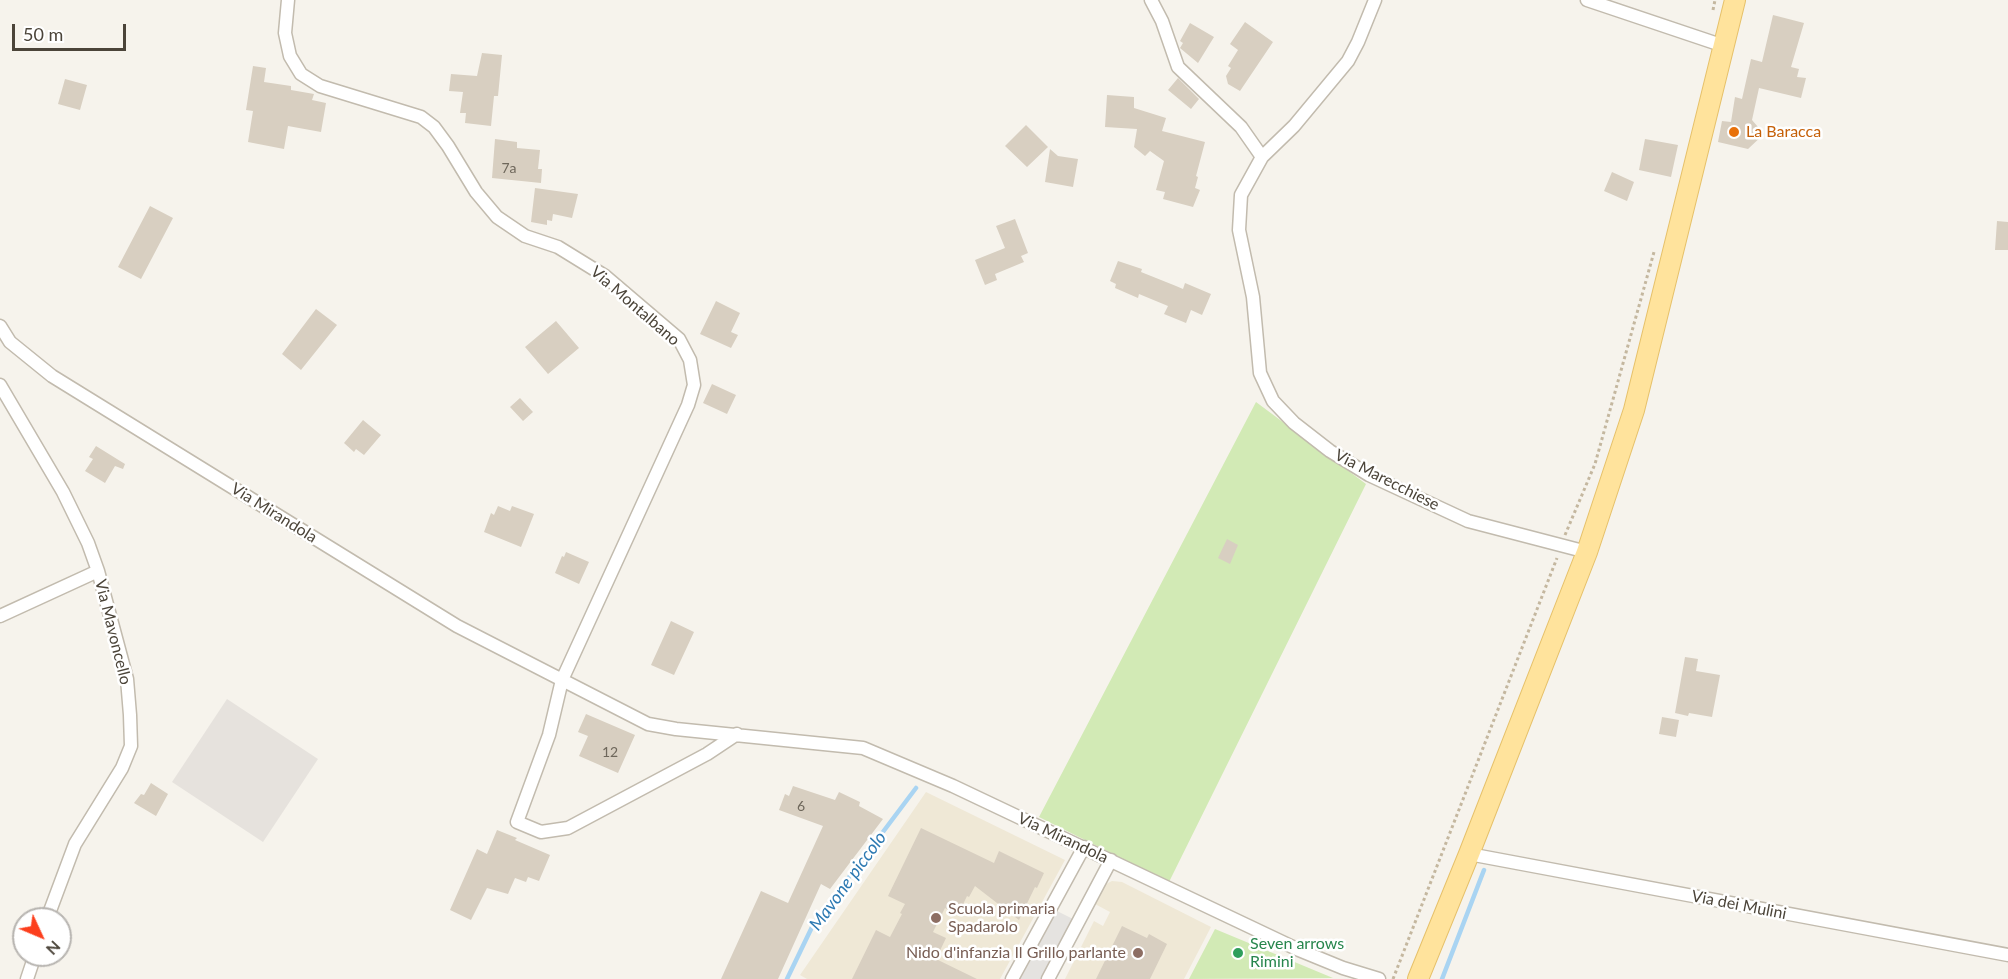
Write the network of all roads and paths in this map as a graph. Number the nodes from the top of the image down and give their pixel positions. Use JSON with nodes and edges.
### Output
{"nodes":[{"id":1,"x":288,"y":0,"type":"edge"},
{"id":2,"x":1151,"y":0,"type":"edge"},
{"id":3,"x":1375,"y":0,"type":"edge"},
{"id":4,"x":1587,"y":0,"type":"edge"},
{"id":5,"x":1715,"y":0,"type":"edge"},
{"id":6,"x":1735,"y":0,"type":"edge"},
{"id":7,"x":1713,"y":10,"type":"dead end"},
{"id":8,"x":1724,"y":46,"type":"junction"},
{"id":9,"x":1262,"y":157,"type":"junction"},
{"id":10,"x":1655,"y":247,"type":"dead end"},
{"id":11,"x":0,"y":326,"type":"edge"},
{"id":12,"x":0,"y":385,"type":"edge"},
{"id":13,"x":1563,"y":542,"type":"dead end"},
{"id":14,"x":1560,"y":550,"type":"dead end"},
{"id":15,"x":1587,"y":552,"type":"junction"},
{"id":16,"x":98,"y":572,"type":"junction"},
{"id":17,"x":0,"y":616,"type":"edge"},
{"id":18,"x":562,"y":680,"type":"junction"},
{"id":19,"x":737,"y":734,"type":"junction"},
{"id":20,"x":1084,"y":847,"type":"junction"},
{"id":21,"x":1469,"y":854,"type":"junction"},
{"id":22,"x":1111,"y":860,"type":"junction"},
{"id":23,"x":51,"y":907,"type":"edge"},
{"id":24,"x":2008,"y":955,"type":"edge"},
{"id":25,"x":1012,"y":979,"type":"edge"},
{"id":26,"x":1048,"y":979,"type":"edge"},
{"id":27,"x":1379,"y":979,"type":"edge"},
{"id":28,"x":1393,"y":979,"type":"edge"},
{"id":29,"x":1418,"y":979,"type":"edge"}],
"edges":[{"from":1,"to":18,"type":"street","name":"Via Montalbano"},
{"from":2,"to":9,"type":"street"},
{"from":3,"to":9,"type":"street","name":"Via Marecchiese"},
{"from":4,"to":8,"type":"street"},
{"from":5,"to":7,"type":"path"},
{"from":6,"to":8,"type":"main road"},
{"from":8,"to":15,"type":"main road"},
{"from":9,"to":15,"type":"street","name":"Via Marecchiese"},
{"from":10,"to":13,"type":"path"},
{"from":11,"to":18,"type":"street","name":"Via Mirandola"},
{"from":12,"to":16,"type":"street","name":"Via Mavoncello"},
{"from":14,"to":28,"type":"path"},
{"from":15,"to":21,"type":"main road"},
{"from":16,"to":17,"type":"street"},
{"from":16,"to":23,"type":"street","name":"Via Mavoncello"},
{"from":18,"to":19,"type":"street","name":"Via Mirandola"},
{"from":18,"to":19,"type":"street"},
{"from":19,"to":20,"type":"street","name":"Via Mirandola"},
{"from":20,"to":22,"type":"street","name":"Via Mirandola"},
{"from":20,"to":25,"type":"street"},
{"from":21,"to":24,"type":"street","name":"Via dei Mulini"},
{"from":21,"to":29,"type":"main road"},
{"from":22,"to":26,"type":"street"},
{"from":22,"to":27,"type":"street","name":"Via Mirandola"}]}
